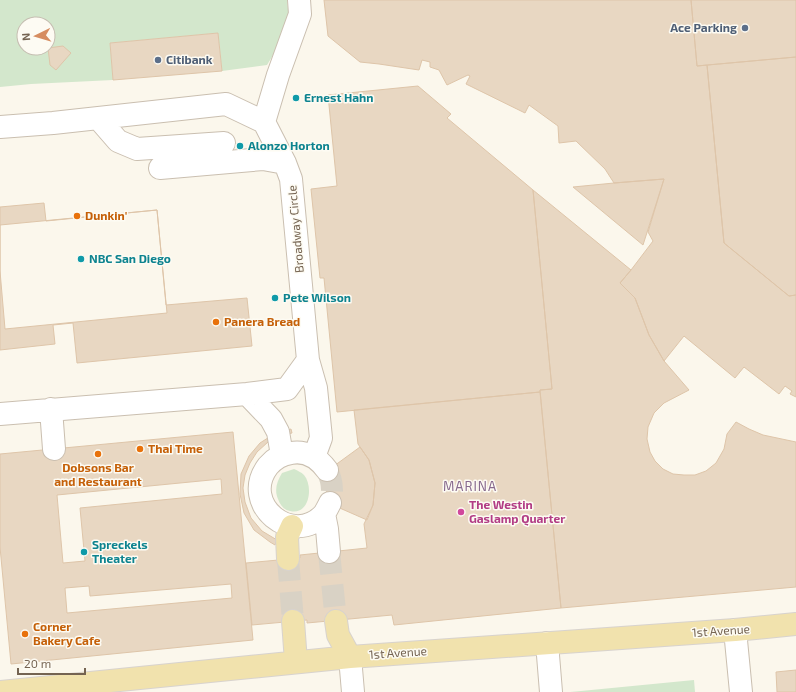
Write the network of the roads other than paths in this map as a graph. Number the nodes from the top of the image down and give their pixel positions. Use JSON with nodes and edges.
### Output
{"nodes":[{"id":1,"x":299,"y":0,"type":"edge"},
{"id":2,"x":98,"y":118,"type":"junction"},
{"id":3,"x":264,"y":122,"type":"junction"},
{"id":4,"x":0,"y":127,"type":"edge"},
{"id":5,"x":224,"y":143,"type":"dead end"},
{"id":6,"x":285,"y":163,"type":"junction"},
{"id":7,"x":160,"y":168,"type":"dead end"},
{"id":8,"x":308,"y":360,"type":"junction"},
{"id":9,"x":247,"y":394,"type":"junction"},
{"id":10,"x":51,"y":410,"type":"junction"},
{"id":11,"x":0,"y":414,"type":"edge"},
{"id":12,"x":54,"y":449,"type":"dead end"},
{"id":13,"x":282,"y":455,"type":"junction"},
{"id":14,"x":292,"y":526,"type":"junction"},
{"id":15,"x":329,"y":552,"type":"tunnel mouth"},
{"id":16,"x":288,"y":559,"type":"tunnel mouth"},
{"id":17,"x":293,"y":621,"type":"tunnel mouth"},
{"id":18,"x":336,"y":621,"type":"tunnel mouth"},
{"id":19,"x":796,"y":624,"type":"edge"},
{"id":20,"x":735,"y":630,"type":"junction"},
{"id":21,"x":547,"y":643,"type":"junction"},
{"id":22,"x":350,"y":657,"type":"junction"},
{"id":23,"x":296,"y":662,"type":"junction"},
{"id":24,"x":0,"y":692,"type":"edge"},
{"id":25,"x":353,"y":692,"type":"edge"},
{"id":26,"x":551,"y":692,"type":"edge"},
{"id":27,"x":741,"y":692,"type":"edge"}],
"edges":[{"from":1,"to":3,"type":"street"},
{"from":2,"to":3,"type":"street"},
{"from":2,"to":4,"type":"street"},
{"from":2,"to":5,"type":"street"},
{"from":3,"to":6,"type":"street","name":"Broadway Circle"},
{"from":6,"to":7,"type":"street"},
{"from":6,"to":8,"type":"street","name":"Broadway Circle"},
{"from":8,"to":9,"type":"street"},
{"from":8,"to":13,"type":"street","name":"Broadway Circle"},
{"from":9,"to":10,"type":"street"},
{"from":9,"to":13,"type":"street"},
{"from":10,"to":11,"type":"street"},
{"from":10,"to":12,"type":"street"},
{"from":13,"to":14,"type":"street"},
{"from":14,"to":15,"type":"street"},
{"from":14,"to":16,"type":"main road"},
{"from":17,"to":23,"type":"main road"},
{"from":18,"to":22,"type":"main road"},
{"from":19,"to":20,"type":"main road","name":"1st Avenue"},
{"from":20,"to":21,"type":"main road","name":"1st Avenue"},
{"from":20,"to":27,"type":"street"},
{"from":21,"to":22,"type":"main road","name":"1st Avenue"},
{"from":21,"to":26,"type":"street"},
{"from":22,"to":23,"type":"main road","name":"1st Avenue"},
{"from":22,"to":25,"type":"street"},
{"from":23,"to":24,"type":"main road","name":"1st Avenue"}]}
